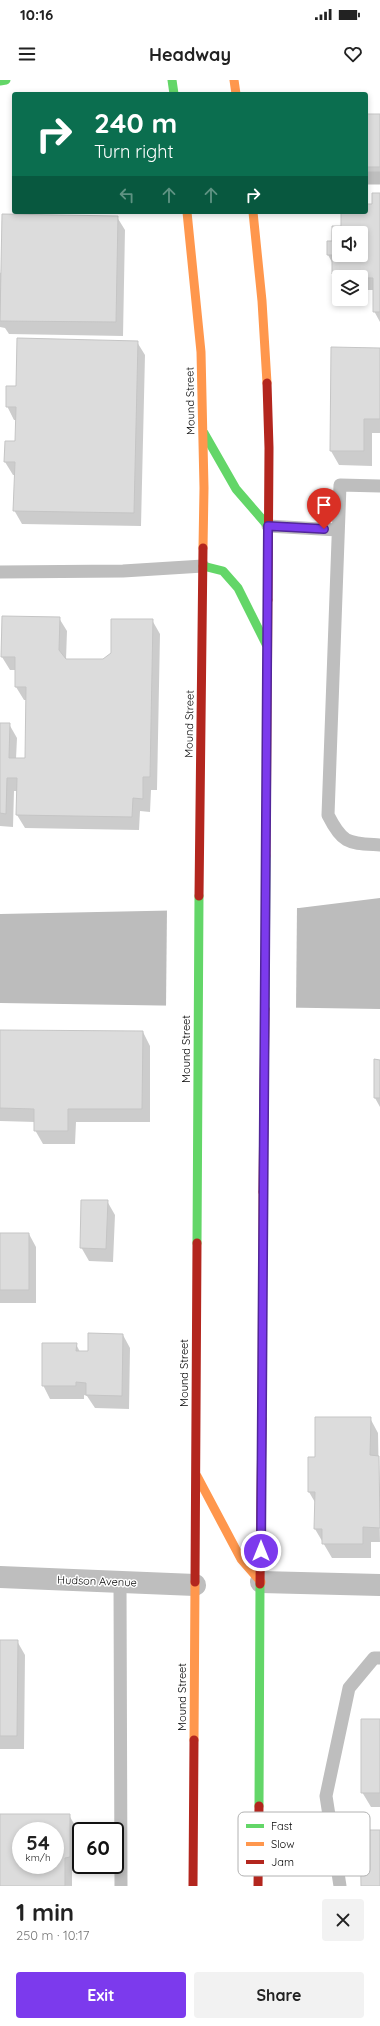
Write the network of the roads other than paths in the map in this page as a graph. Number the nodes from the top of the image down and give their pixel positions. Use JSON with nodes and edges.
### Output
{"nodes":[{"id":1,"x":6,"y":80,"type":"edge"},
{"id":2,"x":172,"y":80,"type":"edge"},
{"id":3,"x":234,"y":80,"type":"edge"},
{"id":4,"x":0,"y":81,"type":"edge"},
{"id":5,"x":174,"y":92,"type":"edge"},
{"id":6,"x":236,"y":92,"type":"edge"},
{"id":7,"x":368,"y":178,"type":"edge"},
{"id":8,"x":380,"y":178,"type":"edge"},
{"id":9,"x":187,"y":214,"type":"edge"},
{"id":10,"x":253,"y":214,"type":"edge"},
{"id":11,"x":203,"y":430,"type":"junction"},
{"id":12,"x":380,"y":486,"type":"edge"},
{"id":13,"x":268,"y":526,"type":"junction"},
{"id":14,"x":338,"y":530,"type":"junction"},
{"id":15,"x":203,"y":566,"type":"junction"},
{"id":16,"x":0,"y":572,"type":"edge"},
{"id":17,"x":267,"y":646,"type":"junction"},
{"id":18,"x":380,"y":845,"type":"edge"},
{"id":19,"x":196,"y":1474,"type":"junction"},
{"id":20,"x":0,"y":1577,"type":"edge"},
{"id":21,"x":120,"y":1582,"type":"junction"},
{"id":22,"x":261,"y":1582,"type":"junction"},
{"id":23,"x":195,"y":1584,"type":"junction"},
{"id":24,"x":380,"y":1585,"type":"edge"},
{"id":25,"x":380,"y":1658,"type":"edge"},
{"id":26,"x":259,"y":1812,"type":"edge"},
{"id":27,"x":328,"y":1812,"type":"edge"},
{"id":28,"x":258,"y":1876,"type":"edge"},
{"id":29,"x":338,"y":1876,"type":"edge"},
{"id":30,"x":121,"y":1886,"type":"edge"},
{"id":31,"x":193,"y":1886,"type":"edge"},
{"id":32,"x":258,"y":1886,"type":"edge"},
{"id":33,"x":340,"y":1886,"type":"edge"}],
"edges":[{"from":1,"to":4,"type":"main road"},
{"from":2,"to":5,"type":"main road"},
{"from":3,"to":6,"type":"main road"},
{"from":7,"to":8,"type":"lane"},
{"from":9,"to":11,"type":"main road","name":"Mound Street"},
{"from":10,"to":13,"type":"main road"},
{"from":11,"to":13,"type":"main road"},
{"from":11,"to":15,"type":"main road","name":"Mound Street"},
{"from":12,"to":14,"type":"lane"},
{"from":13,"to":14,"type":"lane"},
{"from":13,"to":17,"type":"main road"},
{"from":14,"to":18,"type":"lane"},
{"from":15,"to":16,"type":"lane"},
{"from":15,"to":17,"type":"main road"},
{"from":15,"to":19,"type":"main road","name":"Mound Street"},
{"from":17,"to":22,"type":"main road"},
{"from":19,"to":22,"type":"main road"},
{"from":19,"to":23,"type":"main road","name":"Mound Street"},
{"from":20,"to":21,"type":"street","name":"Hudson Avenue"},
{"from":21,"to":23,"type":"street","name":"Hudson Avenue"},
{"from":21,"to":30,"type":"lane"},
{"from":22,"to":24,"type":"street"},
{"from":22,"to":26,"type":"main road"},
{"from":23,"to":31,"type":"main road","name":"Mound Street"},
{"from":25,"to":27,"type":"lane"},
{"from":28,"to":32,"type":"main road"},
{"from":29,"to":33,"type":"lane"}]}
